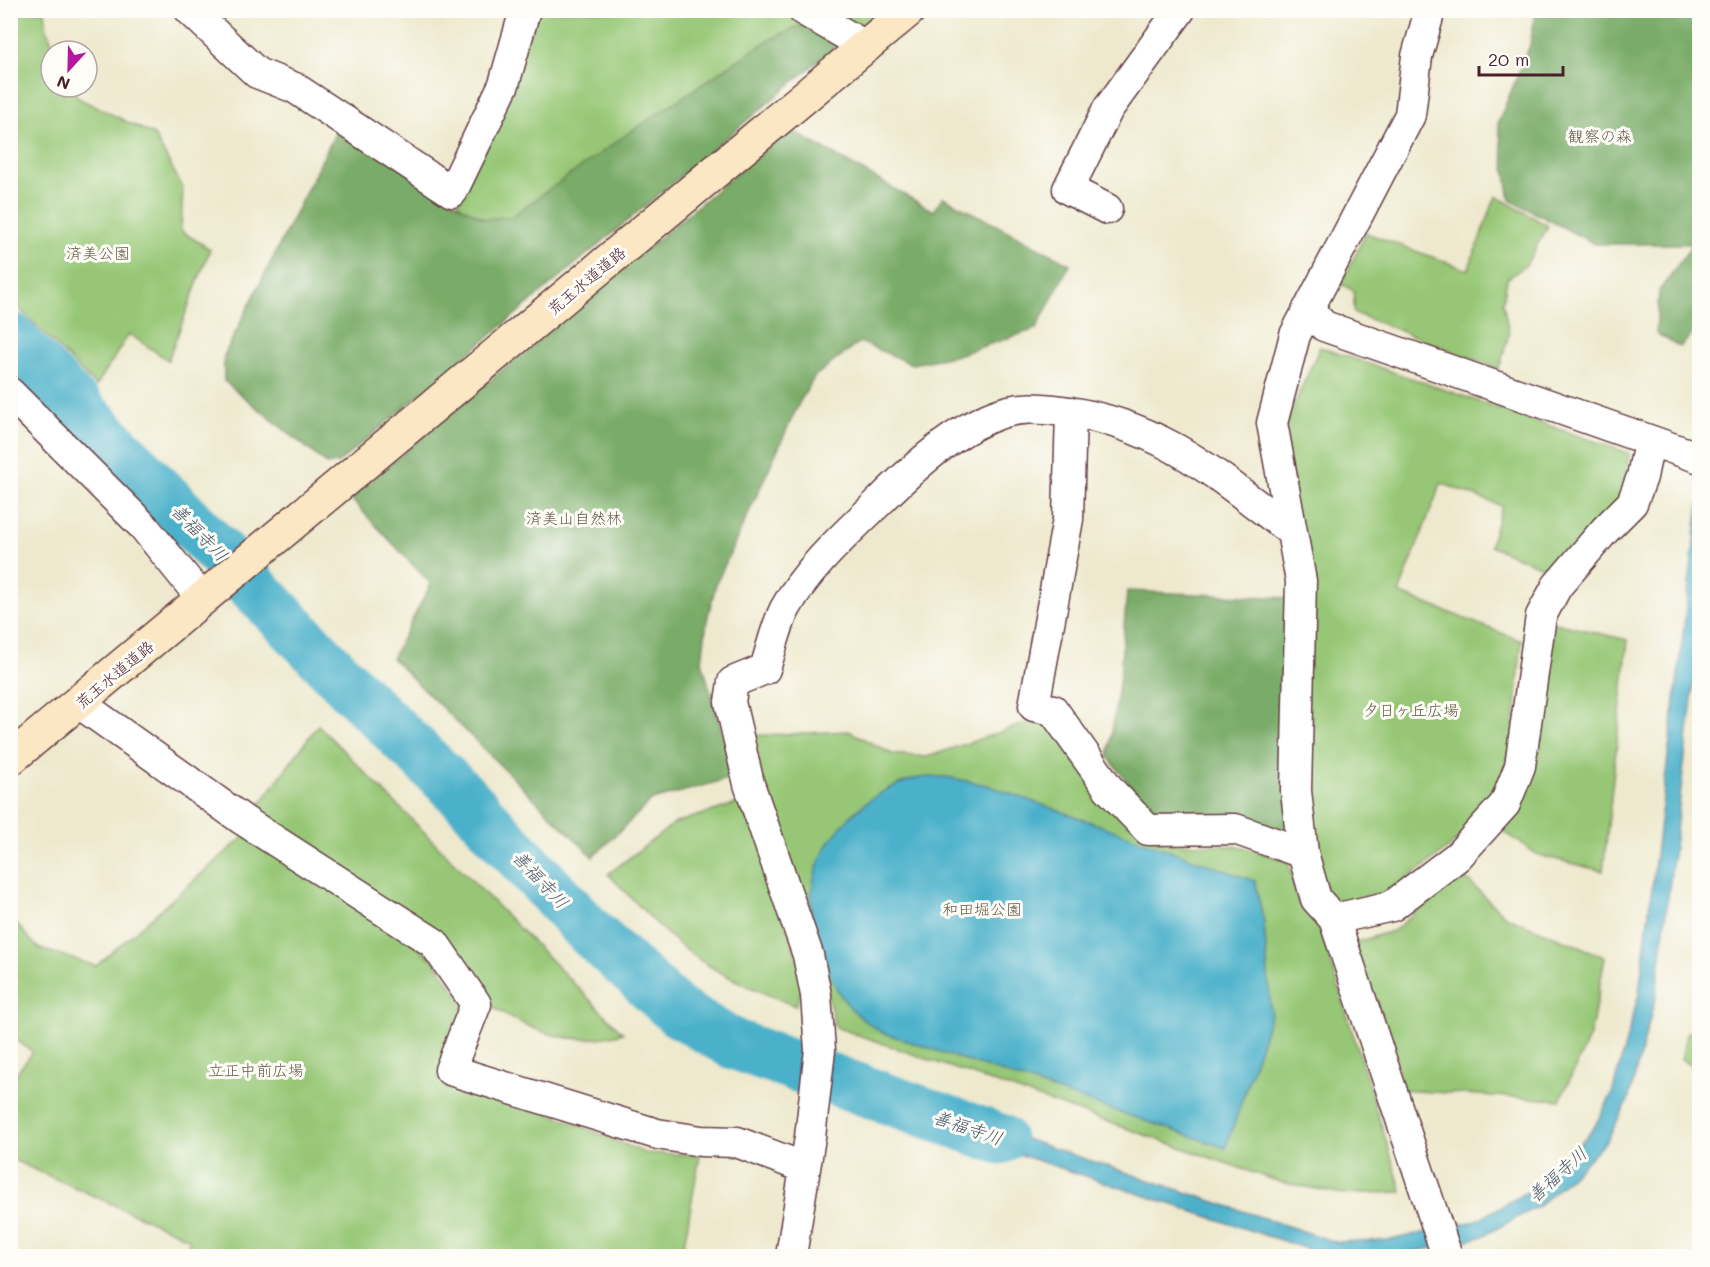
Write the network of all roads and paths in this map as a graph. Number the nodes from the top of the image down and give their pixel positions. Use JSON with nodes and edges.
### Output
{"nodes":[{"id":1,"x":190,"y":10,"type":"edge"},
{"id":2,"x":525,"y":10,"type":"edge"},
{"id":3,"x":803,"y":10,"type":"edge"},
{"id":4,"x":909,"y":10,"type":"edge"},
{"id":5,"x":1180,"y":10,"type":"edge"},
{"id":6,"x":1430,"y":10,"type":"edge"},
{"id":7,"x":867,"y":47,"type":"junction"},
{"id":8,"x":1107,"y":208,"type":"dead end"},
{"id":9,"x":1308,"y":309,"type":"junction"},
{"id":10,"x":10,"y":393,"type":"edge"},
{"id":11,"x":1071,"y":412,"type":"junction"},
{"id":12,"x":1649,"y":442,"type":"junction"},
{"id":13,"x":1691,"y":455,"type":"edge"},
{"id":14,"x":1292,"y":532,"type":"junction"},
{"id":15,"x":209,"y":594,"type":"junction"},
{"id":16,"x":79,"y":703,"type":"junction"},
{"id":17,"x":10,"y":759,"type":"edge"},
{"id":18,"x":1303,"y":853,"type":"junction"},
{"id":19,"x":1334,"y":919,"type":"junction"},
{"id":20,"x":805,"y":1168,"type":"junction"},
{"id":21,"x":791,"y":1257,"type":"edge"},
{"id":22,"x":1447,"y":1257,"type":"edge"}],
"edges":[{"from":1,"to":2,"type":"street"},
{"from":3,"to":7,"type":"street"},
{"from":4,"to":7,"type":"main road","name":"荒玉水道道路"},
{"from":5,"to":8,"type":"street"},
{"from":6,"to":9,"type":"street"},
{"from":7,"to":15,"type":"main road","name":"荒玉水道道路"},
{"from":9,"to":12,"type":"street"},
{"from":9,"to":14,"type":"street"},
{"from":10,"to":15,"type":"street"},
{"from":11,"to":14,"type":"street"},
{"from":11,"to":18,"type":"street"},
{"from":11,"to":20,"type":"street"},
{"from":12,"to":13,"type":"street"},
{"from":12,"to":19,"type":"street"},
{"from":14,"to":18,"type":"street"},
{"from":15,"to":16,"type":"main road","name":"荒玉水道道路"},
{"from":16,"to":17,"type":"main road","name":"荒玉水道道路"},
{"from":16,"to":20,"type":"street"},
{"from":18,"to":19,"type":"street"},
{"from":19,"to":22,"type":"street"},
{"from":20,"to":21,"type":"street"}]}
